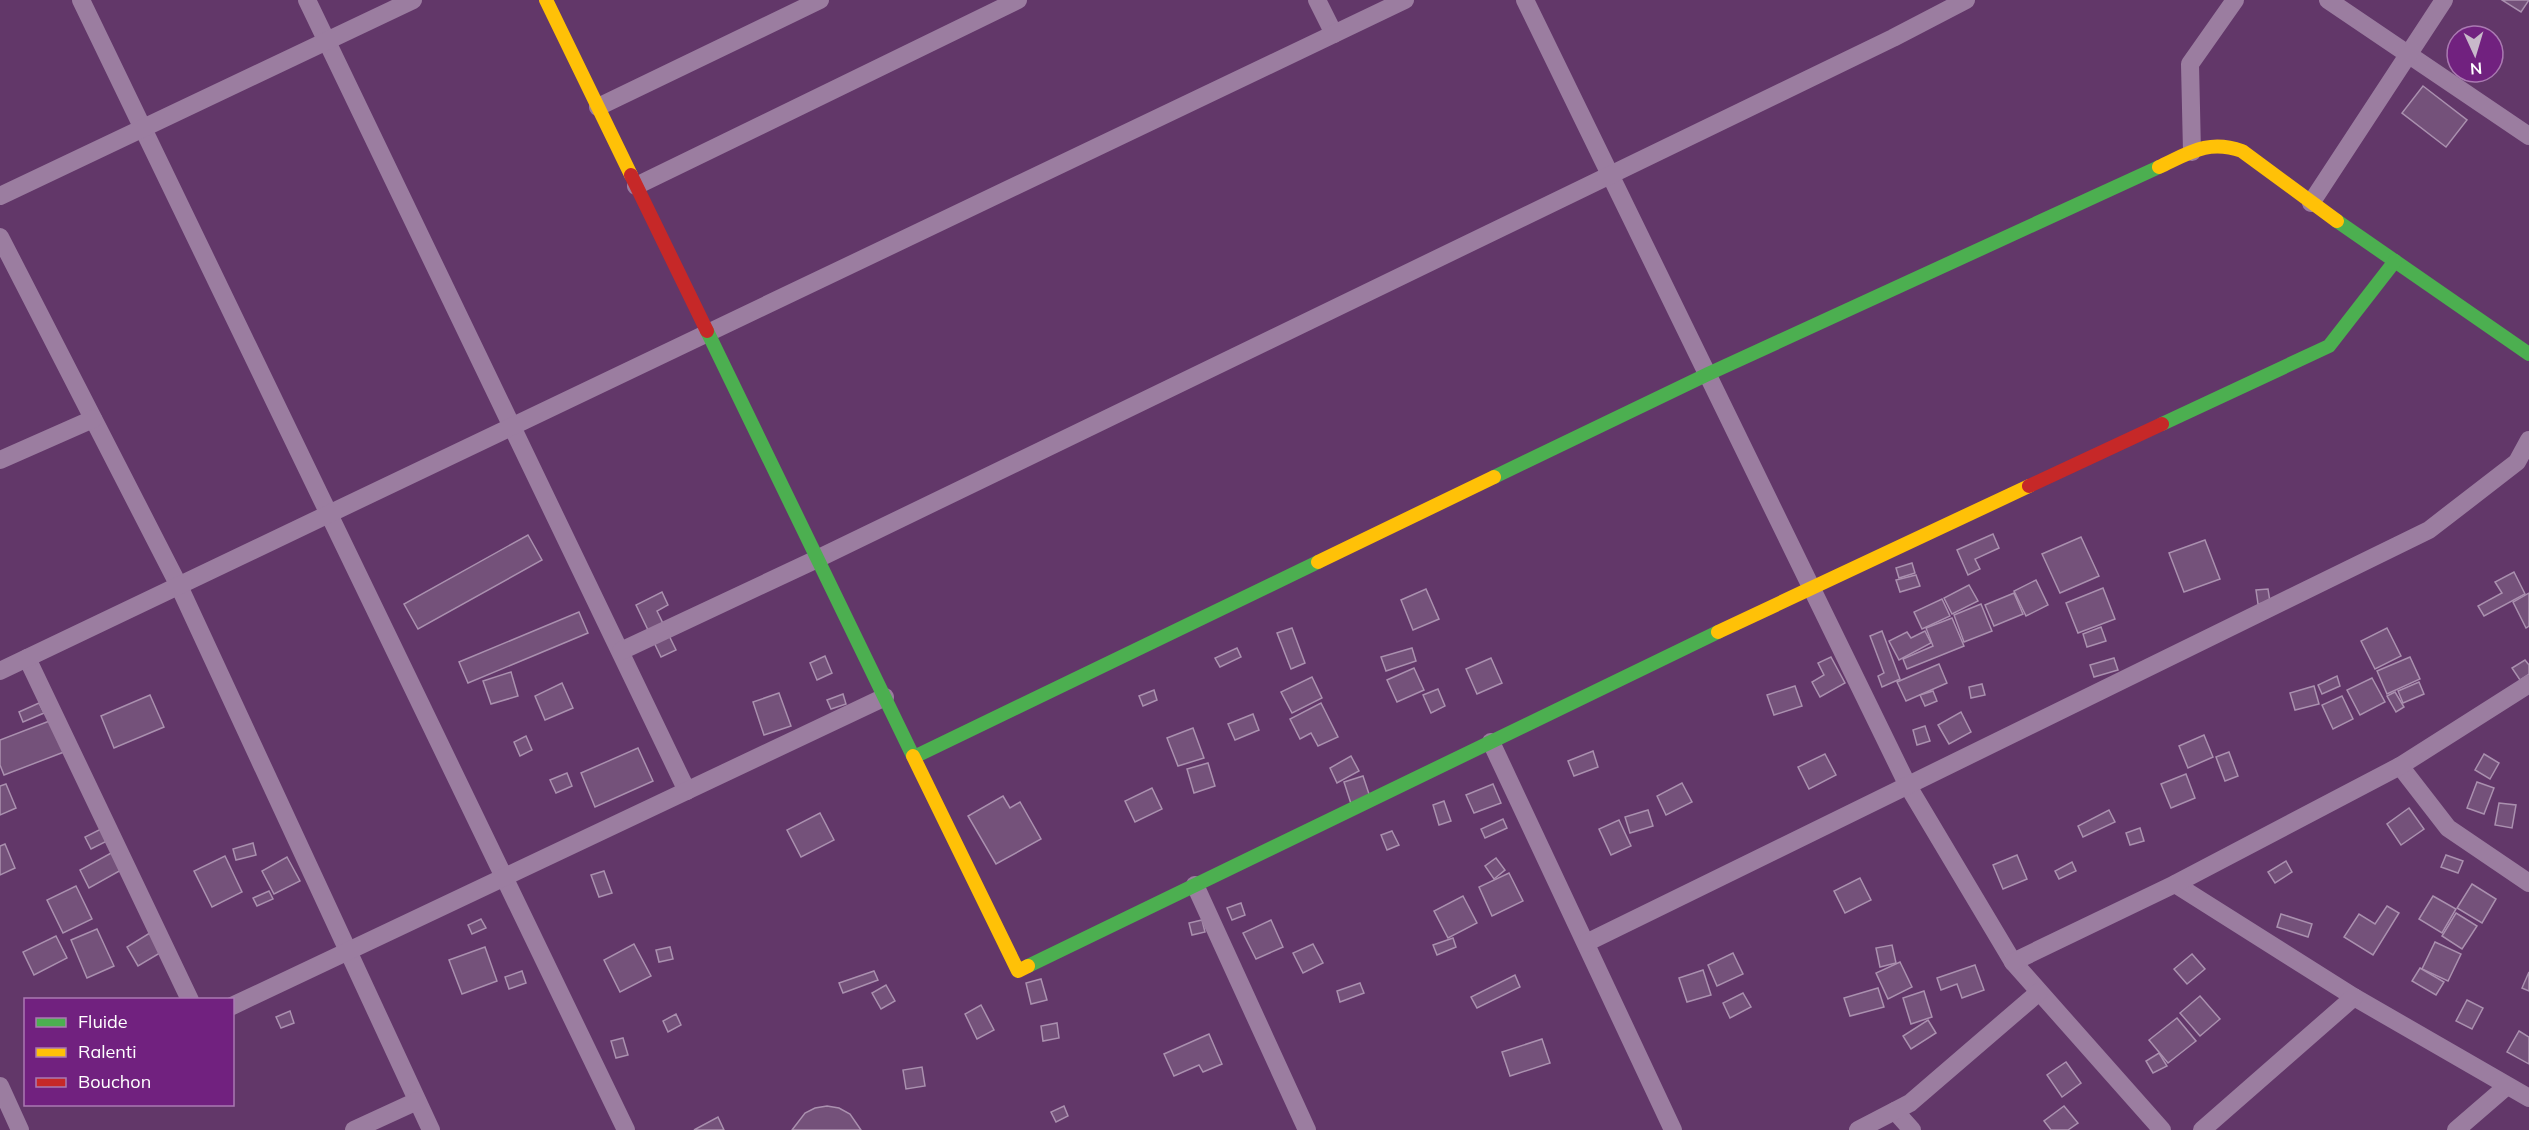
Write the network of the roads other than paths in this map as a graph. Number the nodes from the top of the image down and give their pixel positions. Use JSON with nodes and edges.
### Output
{"nodes":[{"id":1,"x":81,"y":0,"type":"edge"},
{"id":2,"x":307,"y":0,"type":"edge"},
{"id":3,"x":413,"y":0,"type":"edge"},
{"id":4,"x":546,"y":0,"type":"edge"},
{"id":5,"x":820,"y":0,"type":"edge"},
{"id":6,"x":1018,"y":0,"type":"edge"},
{"id":7,"x":1317,"y":0,"type":"edge"},
{"id":8,"x":1405,"y":0,"type":"edge"},
{"id":9,"x":1525,"y":0,"type":"edge"},
{"id":10,"x":1966,"y":0,"type":"edge"},
{"id":11,"x":2235,"y":0,"type":"edge"},
{"id":12,"x":2328,"y":0,"type":"edge"},
{"id":13,"x":2444,"y":0,"type":"edge"},
{"id":14,"x":1334,"y":34,"type":"junction"},
{"id":15,"x":327,"y":41,"type":"junction"},
{"id":16,"x":2408,"y":54,"type":"junction"},
{"id":17,"x":598,"y":107,"type":"junction"},
{"id":18,"x":142,"y":128,"type":"junction"},
{"id":19,"x":2529,"y":136,"type":"edge"},
{"id":20,"x":2192,"y":152,"type":"junction"},
{"id":21,"x":1610,"y":174,"type":"junction"},
{"id":22,"x":636,"y":186,"type":"junction"},
{"id":23,"x":0,"y":196,"type":"edge"},
{"id":24,"x":2311,"y":203,"type":"junction"},
{"id":25,"x":0,"y":237,"type":"edge"},
{"id":26,"x":2395,"y":261,"type":"junction"},
{"id":27,"x":708,"y":333,"type":"junction"},
{"id":28,"x":2529,"y":354,"type":"edge"},
{"id":29,"x":1707,"y":374,"type":"junction"},
{"id":30,"x":93,"y":419,"type":"junction"},
{"id":31,"x":512,"y":426,"type":"junction"},
{"id":32,"x":2529,"y":440,"type":"edge"},
{"id":33,"x":0,"y":460,"type":"edge"},
{"id":34,"x":327,"y":515,"type":"junction"},
{"id":35,"x":817,"y":558,"type":"junction"},
{"id":36,"x":179,"y":586,"type":"junction"},
{"id":37,"x":1811,"y":586,"type":"junction"},
{"id":38,"x":621,"y":651,"type":"junction"},
{"id":39,"x":27,"y":658,"type":"junction"},
{"id":40,"x":0,"y":671,"type":"edge"},
{"id":41,"x":2529,"y":684,"type":"edge"},
{"id":42,"x":885,"y":697,"type":"junction"},
{"id":43,"x":1491,"y":742,"type":"junction"},
{"id":44,"x":914,"y":757,"type":"junction"},
{"id":45,"x":2400,"y":766,"type":"junction"},
{"id":46,"x":1908,"y":786,"type":"junction"},
{"id":47,"x":687,"y":790,"type":"junction"},
{"id":48,"x":504,"y":878,"type":"junction"},
{"id":49,"x":2529,"y":883,"type":"edge"},
{"id":50,"x":2175,"y":884,"type":"junction"},
{"id":51,"x":1195,"y":885,"type":"junction"},
{"id":52,"x":1586,"y":943,"type":"junction"},
{"id":53,"x":348,"y":951,"type":"junction"},
{"id":54,"x":2013,"y":962,"type":"junction"},
{"id":55,"x":2039,"y":992,"type":"junction"},
{"id":56,"x":2354,"y":996,"type":"junction"},
{"id":57,"x":190,"y":998,"type":"edge"},
{"id":58,"x":234,"y":1005,"type":"edge"},
{"id":59,"x":0,"y":1086,"type":"edge"},
{"id":60,"x":2507,"y":1086,"type":"junction"},
{"id":61,"x":2529,"y":1098,"type":"edge"},
{"id":62,"x":417,"y":1101,"type":"junction"},
{"id":63,"x":18,"y":1107,"type":"edge"},
{"id":64,"x":1895,"y":1111,"type":"junction"},
{"id":65,"x":21,"y":1130,"type":"edge"},
{"id":66,"x":354,"y":1130,"type":"edge"},
{"id":67,"x":431,"y":1130,"type":"edge"},
{"id":68,"x":626,"y":1130,"type":"edge"},
{"id":69,"x":1307,"y":1130,"type":"edge"},
{"id":70,"x":1673,"y":1130,"type":"edge"},
{"id":71,"x":1858,"y":1130,"type":"edge"},
{"id":72,"x":1912,"y":1130,"type":"edge"},
{"id":73,"x":2162,"y":1130,"type":"edge"},
{"id":74,"x":2202,"y":1130,"type":"edge"},
{"id":75,"x":2456,"y":1130,"type":"edge"}],
"edges":[{"from":1,"to":18,"type":"street"},
{"from":2,"to":15,"type":"street"},
{"from":3,"to":15,"type":"street"},
{"from":4,"to":17,"type":"street"},
{"from":5,"to":17,"type":"street"},
{"from":6,"to":22,"type":"street"},
{"from":7,"to":14,"type":"street"},
{"from":8,"to":14,"type":"street"},
{"from":9,"to":21,"type":"street"},
{"from":10,"to":21,"type":"street"},
{"from":11,"to":20,"type":"street"},
{"from":12,"to":16,"type":"street"},
{"from":13,"to":16,"type":"street"},
{"from":14,"to":27,"type":"street"},
{"from":15,"to":18,"type":"street"},
{"from":15,"to":31,"type":"street"},
{"from":16,"to":19,"type":"street"},
{"from":16,"to":24,"type":"street"},
{"from":17,"to":22,"type":"street"},
{"from":18,"to":23,"type":"street"},
{"from":18,"to":34,"type":"street"},
{"from":20,"to":24,"type":"street"},
{"from":20,"to":29,"type":"street"},
{"from":21,"to":29,"type":"street"},
{"from":21,"to":35,"type":"street"},
{"from":22,"to":27,"type":"street"},
{"from":24,"to":26,"type":"street"},
{"from":25,"to":30,"type":"street"},
{"from":26,"to":28,"type":"street"},
{"from":26,"to":37,"type":"street"},
{"from":27,"to":31,"type":"street"},
{"from":27,"to":35,"type":"street"},
{"from":29,"to":37,"type":"street"},
{"from":29,"to":44,"type":"street"},
{"from":30,"to":33,"type":"street"},
{"from":30,"to":36,"type":"street"},
{"from":31,"to":34,"type":"street"},
{"from":31,"to":38,"type":"street"},
{"from":32,"to":46,"type":"street"},
{"from":34,"to":36,"type":"street"},
{"from":34,"to":48,"type":"street"},
{"from":35,"to":38,"type":"street"},
{"from":35,"to":42,"type":"street"},
{"from":36,"to":39,"type":"street"},
{"from":36,"to":53,"type":"street"},
{"from":37,"to":43,"type":"street"},
{"from":37,"to":46,"type":"street"},
{"from":38,"to":47,"type":"street"},
{"from":39,"to":40,"type":"street"},
{"from":39,"to":57,"type":"street"},
{"from":41,"to":45,"type":"street"},
{"from":42,"to":44,"type":"street"},
{"from":42,"to":47,"type":"street"},
{"from":43,"to":51,"type":"street"},
{"from":43,"to":52,"type":"street"},
{"from":44,"to":51,"type":"street"},
{"from":45,"to":49,"type":"street"},
{"from":45,"to":50,"type":"street"},
{"from":46,"to":52,"type":"street"},
{"from":46,"to":54,"type":"street"},
{"from":47,"to":48,"type":"street"},
{"from":48,"to":53,"type":"street"},
{"from":48,"to":68,"type":"street"},
{"from":50,"to":54,"type":"street"},
{"from":50,"to":56,"type":"street"},
{"from":51,"to":69,"type":"street"},
{"from":52,"to":70,"type":"street"},
{"from":53,"to":58,"type":"street"},
{"from":53,"to":62,"type":"street"},
{"from":54,"to":55,"type":"street"},
{"from":55,"to":64,"type":"street"},
{"from":55,"to":73,"type":"street"},
{"from":56,"to":60,"type":"street"},
{"from":56,"to":74,"type":"street"},
{"from":59,"to":63,"type":"street"},
{"from":60,"to":61,"type":"street"},
{"from":60,"to":75,"type":"street"},
{"from":62,"to":66,"type":"street"},
{"from":62,"to":67,"type":"street"},
{"from":63,"to":65,"type":"street"},
{"from":64,"to":71,"type":"street"},
{"from":64,"to":72,"type":"street"}]}
